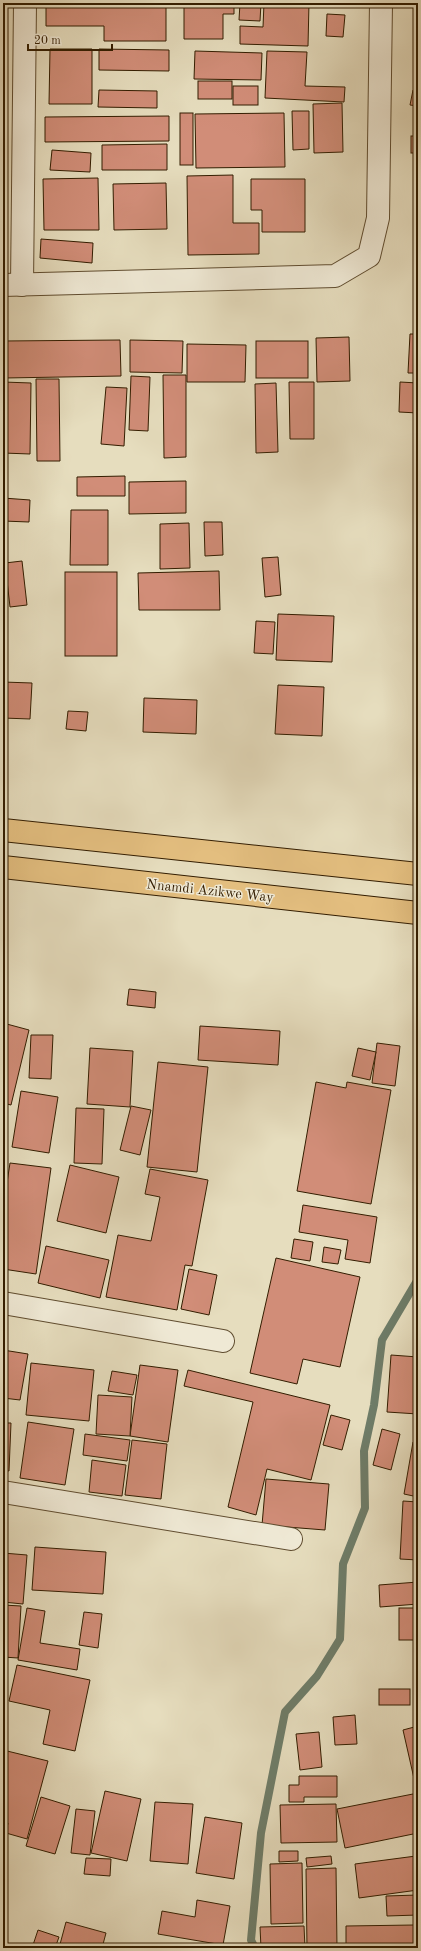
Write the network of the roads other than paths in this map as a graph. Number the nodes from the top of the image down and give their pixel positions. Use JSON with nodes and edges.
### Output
{"nodes":[{"id":1,"x":25,"y":3,"type":"edge"},
{"id":2,"x":381,"y":3,"type":"edge"},
{"id":3,"x":12,"y":285,"type":"edge"},
{"id":4,"x":3,"y":830,"type":"edge"},
{"id":5,"x":3,"y":867,"type":"edge"},
{"id":6,"x":418,"y":874,"type":"edge"},
{"id":7,"x":418,"y":913,"type":"edge"},
{"id":8,"x":3,"y":1303,"type":"edge"},
{"id":9,"x":224,"y":1341,"type":"dead end"},
{"id":10,"x":3,"y":1492,"type":"edge"},
{"id":11,"x":292,"y":1540,"type":"dead end"}],
"edges":[{"from":1,"to":3,"type":"street"},
{"from":2,"to":3,"type":"street"},
{"from":4,"to":6,"type":"highway"},
{"from":5,"to":7,"type":"highway","name":"Nnamdi Azikwe Way"},
{"from":8,"to":9,"type":"street"},
{"from":10,"to":11,"type":"street"}]}
